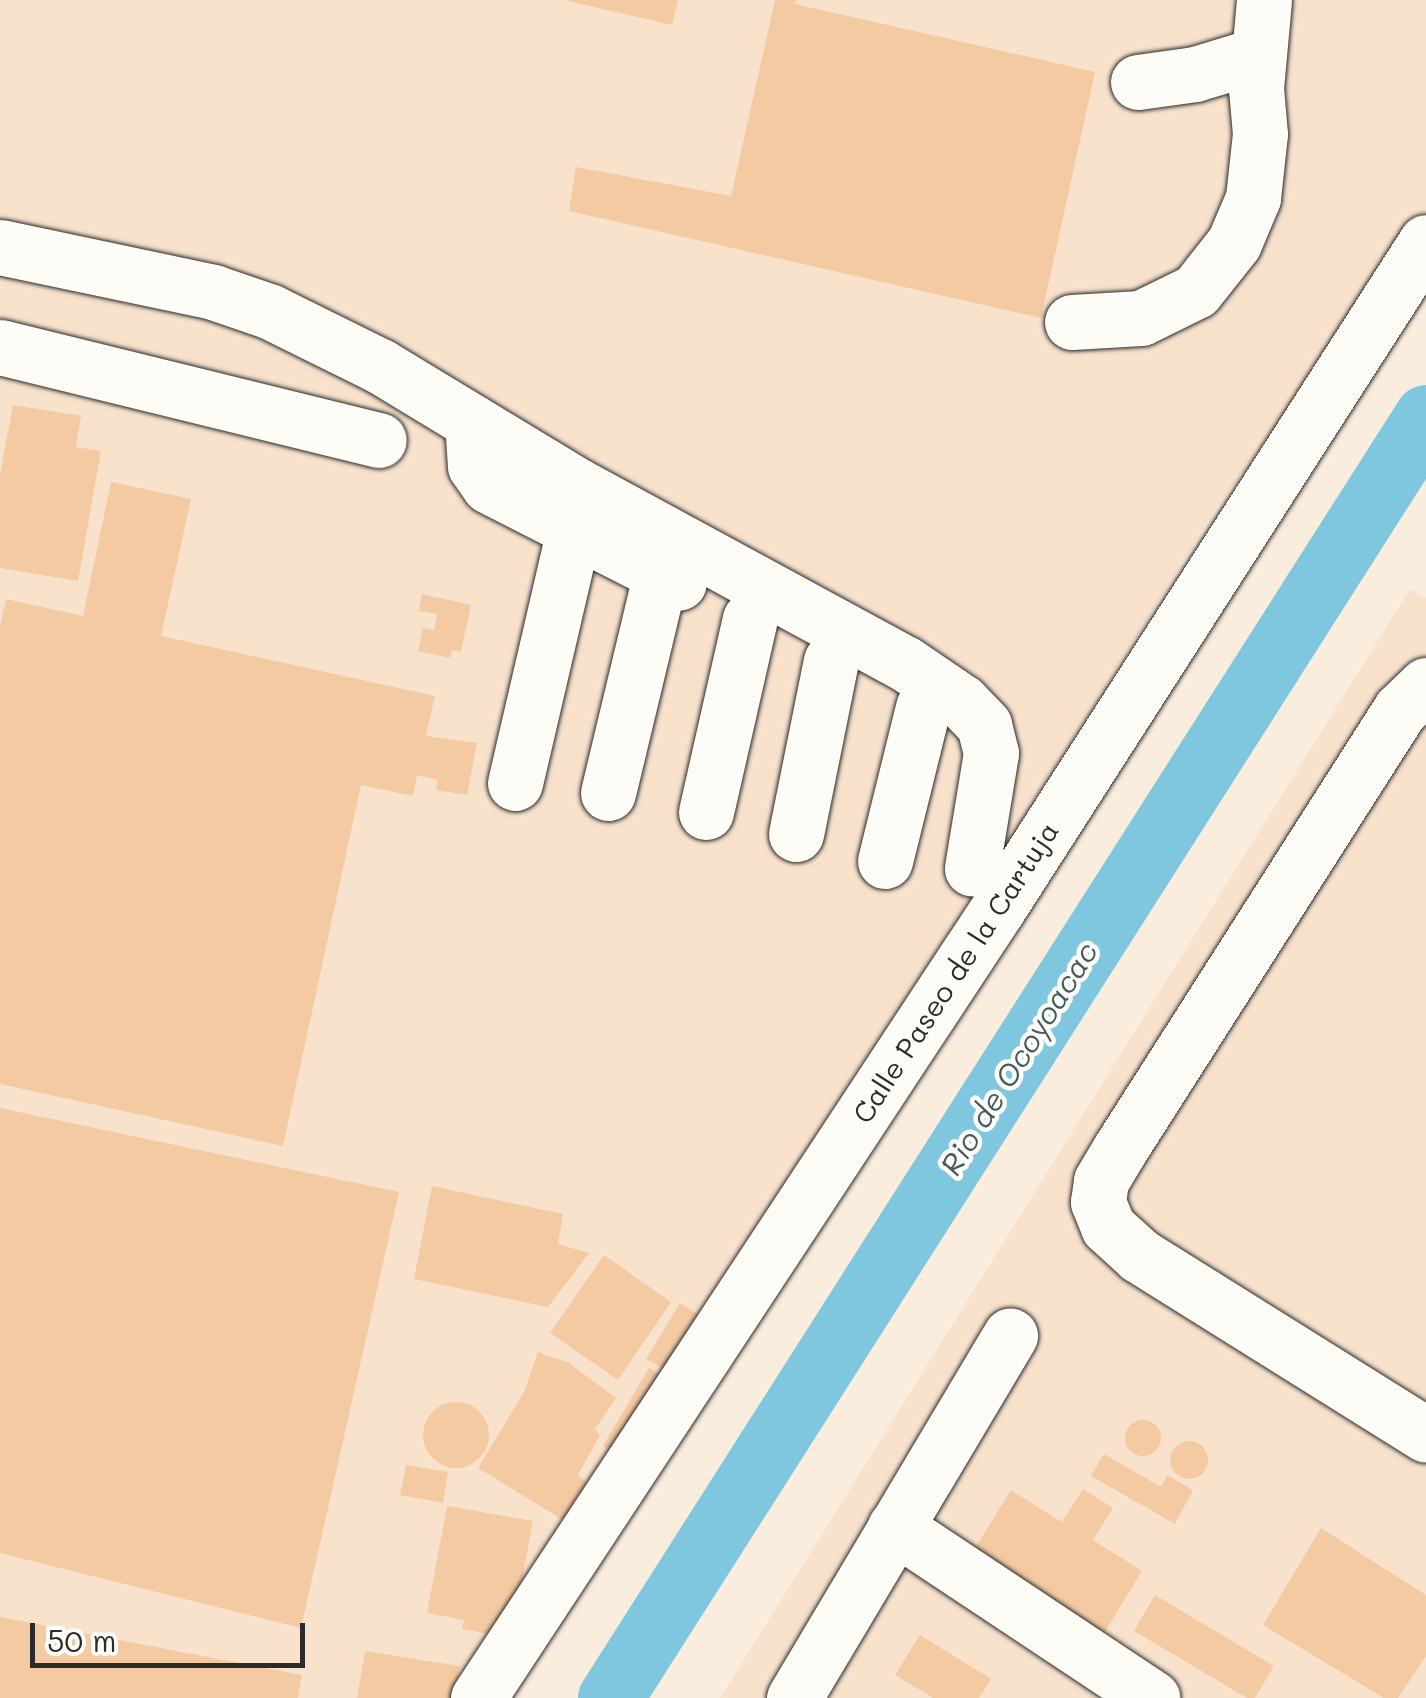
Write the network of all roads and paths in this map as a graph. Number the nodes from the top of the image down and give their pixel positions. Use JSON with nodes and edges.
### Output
{"nodes":[{"id":1,"x":1264,"y":0,"type":"edge"},
{"id":2,"x":1258,"y":54,"type":"junction"},
{"id":3,"x":1138,"y":82,"type":"dead end"},
{"id":4,"x":1426,"y":242,"type":"edge"},
{"id":5,"x":0,"y":246,"type":"edge"},
{"id":6,"x":1072,"y":322,"type":"dead end"},
{"id":7,"x":0,"y":347,"type":"edge"},
{"id":8,"x":472,"y":422,"type":"junction"},
{"id":9,"x":379,"y":440,"type":"dead end"},
{"id":10,"x":574,"y":529,"type":"junction"},
{"id":11,"x":660,"y":573,"type":"junction"},
{"id":12,"x":750,"y":619,"type":"junction"},
{"id":13,"x":831,"y":660,"type":"junction"},
{"id":14,"x":1426,"y":686,"type":"edge"},
{"id":15,"x":922,"y":706,"type":"junction"},
{"id":16,"x":988,"y":740,"type":"junction"},
{"id":17,"x":516,"y":783,"type":"dead end"},
{"id":18,"x":608,"y":793,"type":"dead end"},
{"id":19,"x":706,"y":812,"type":"dead end"},
{"id":20,"x":796,"y":834,"type":"dead end"},
{"id":21,"x":885,"y":862,"type":"dead end"},
{"id":22,"x":972,"y":868,"type":"dead end"},
{"id":23,"x":1010,"y":1335,"type":"dead end"},
{"id":24,"x":1426,"y":1434,"type":"edge"},
{"id":25,"x":894,"y":1528,"type":"junction"},
{"id":26,"x":800,"y":1696,"type":"edge"},
{"id":27,"x":478,"y":1698,"type":"edge"},
{"id":28,"x":1152,"y":1698,"type":"edge"}],
"edges":[{"from":1,"to":2,"type":"street"},
{"from":2,"to":3,"type":"street"},
{"from":2,"to":6,"type":"street"},
{"from":4,"to":27,"type":"street","name":"Calle Paseo de la Cartuja"},
{"from":5,"to":8,"type":"street"},
{"from":7,"to":9,"type":"street"},
{"from":8,"to":10,"type":"street"},
{"from":8,"to":16,"type":"street"},
{"from":10,"to":11,"type":"street"},
{"from":10,"to":17,"type":"street"},
{"from":11,"to":12,"type":"street"},
{"from":11,"to":18,"type":"street"},
{"from":12,"to":13,"type":"street"},
{"from":12,"to":19,"type":"street"},
{"from":13,"to":15,"type":"street"},
{"from":13,"to":20,"type":"street"},
{"from":14,"to":24,"type":"street"},
{"from":15,"to":16,"type":"street"},
{"from":15,"to":21,"type":"street"},
{"from":16,"to":22,"type":"street"},
{"from":23,"to":25,"type":"street"},
{"from":25,"to":26,"type":"street"},
{"from":25,"to":28,"type":"street"}]}
